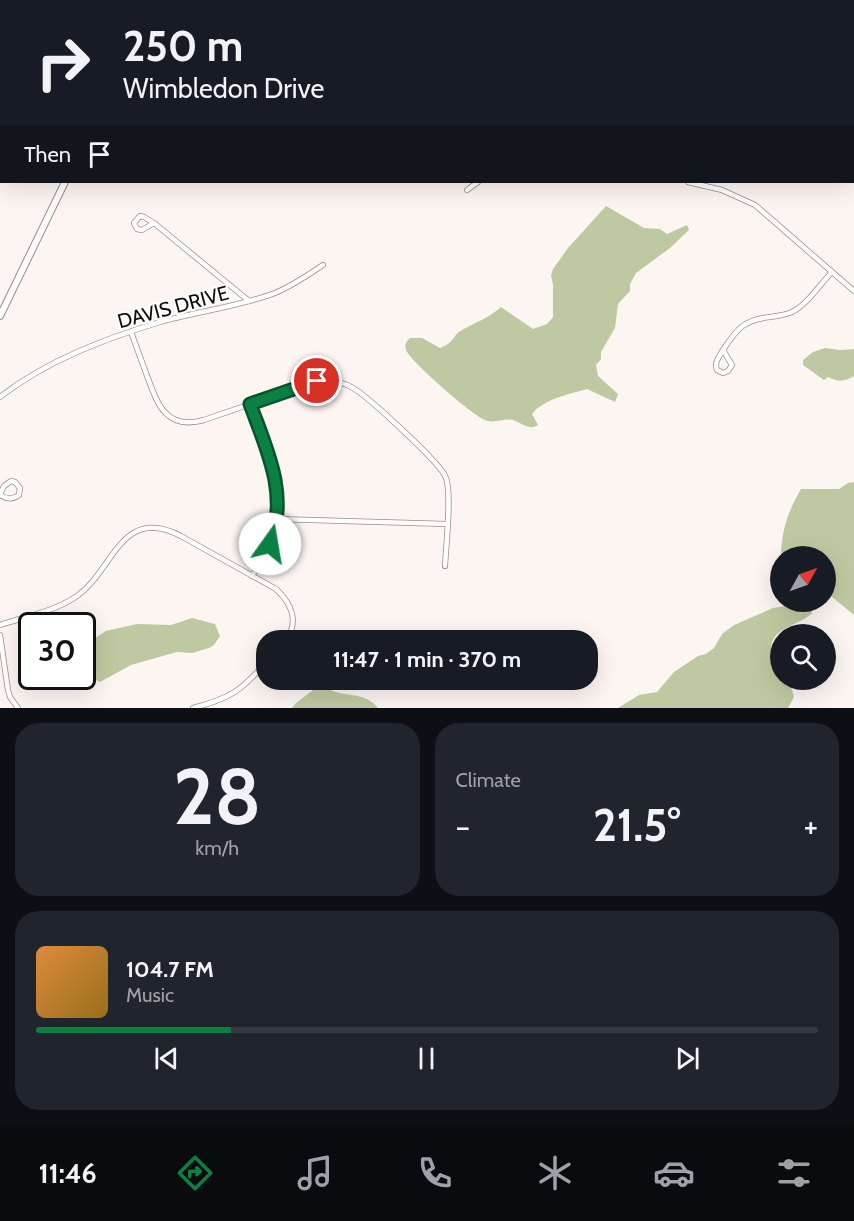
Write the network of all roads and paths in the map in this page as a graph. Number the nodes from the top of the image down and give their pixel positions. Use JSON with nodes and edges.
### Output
{"nodes":[{"id":1,"x":65,"y":183,"type":"edge"},
{"id":2,"x":477,"y":183,"type":"edge"},
{"id":3,"x":692,"y":183,"type":"edge"},
{"id":4,"x":467,"y":190,"type":"dead end"},
{"id":5,"x":154,"y":223,"type":"dead end"},
{"id":6,"x":323,"y":265,"type":"dead end"},
{"id":7,"x":831,"y":272,"type":"junction"},
{"id":8,"x":854,"y":291,"type":"edge"},
{"id":9,"x":249,"y":301,"type":"junction"},
{"id":10,"x":0,"y":316,"type":"edge"},
{"id":11,"x":132,"y":332,"type":"junction"},
{"id":12,"x":723,"y":350,"type":"junction"},
{"id":13,"x":0,"y":397,"type":"edge"},
{"id":14,"x":250,"y":404,"type":"junction"},
{"id":15,"x":0,"y":494,"type":"edge"},
{"id":16,"x":276,"y":519,"type":"junction"},
{"id":17,"x":447,"y":524,"type":"junction"},
{"id":18,"x":445,"y":566,"type":"dead end"},
{"id":19,"x":252,"y":576,"type":"junction"},
{"id":20,"x":0,"y":625,"type":"edge"},
{"id":21,"x":292,"y":630,"type":"edge"},
{"id":22,"x":0,"y":635,"type":"edge"},
{"id":23,"x":256,"y":673,"type":"edge"},
{"id":24,"x":18,"y":708,"type":"edge"},
{"id":25,"x":193,"y":708,"type":"edge"}],
"edges":[{"from":1,"to":10,"type":"street"},
{"from":2,"to":4,"type":"street"},
{"from":3,"to":7,"type":"street"},
{"from":5,"to":9,"type":"street"},
{"from":6,"to":9,"type":"street","name":"DAVIS DRIVE"},
{"from":7,"to":8,"type":"street"},
{"from":7,"to":12,"type":"street"},
{"from":9,"to":11,"type":"street","name":"DAVIS DRIVE"},
{"from":11,"to":13,"type":"street","name":"DAVIS DRIVE"},
{"from":11,"to":14,"type":"street"},
{"from":12,"to":12,"type":"street"},
{"from":14,"to":16,"type":"street"},
{"from":14,"to":17,"type":"street"},
{"from":15,"to":15,"type":"street"},
{"from":16,"to":17,"type":"street"},
{"from":16,"to":19,"type":"street"},
{"from":17,"to":18,"type":"street"},
{"from":19,"to":20,"type":"street"},
{"from":19,"to":21,"type":"street"},
{"from":22,"to":24,"type":"street"},
{"from":23,"to":25,"type":"street"}]}
